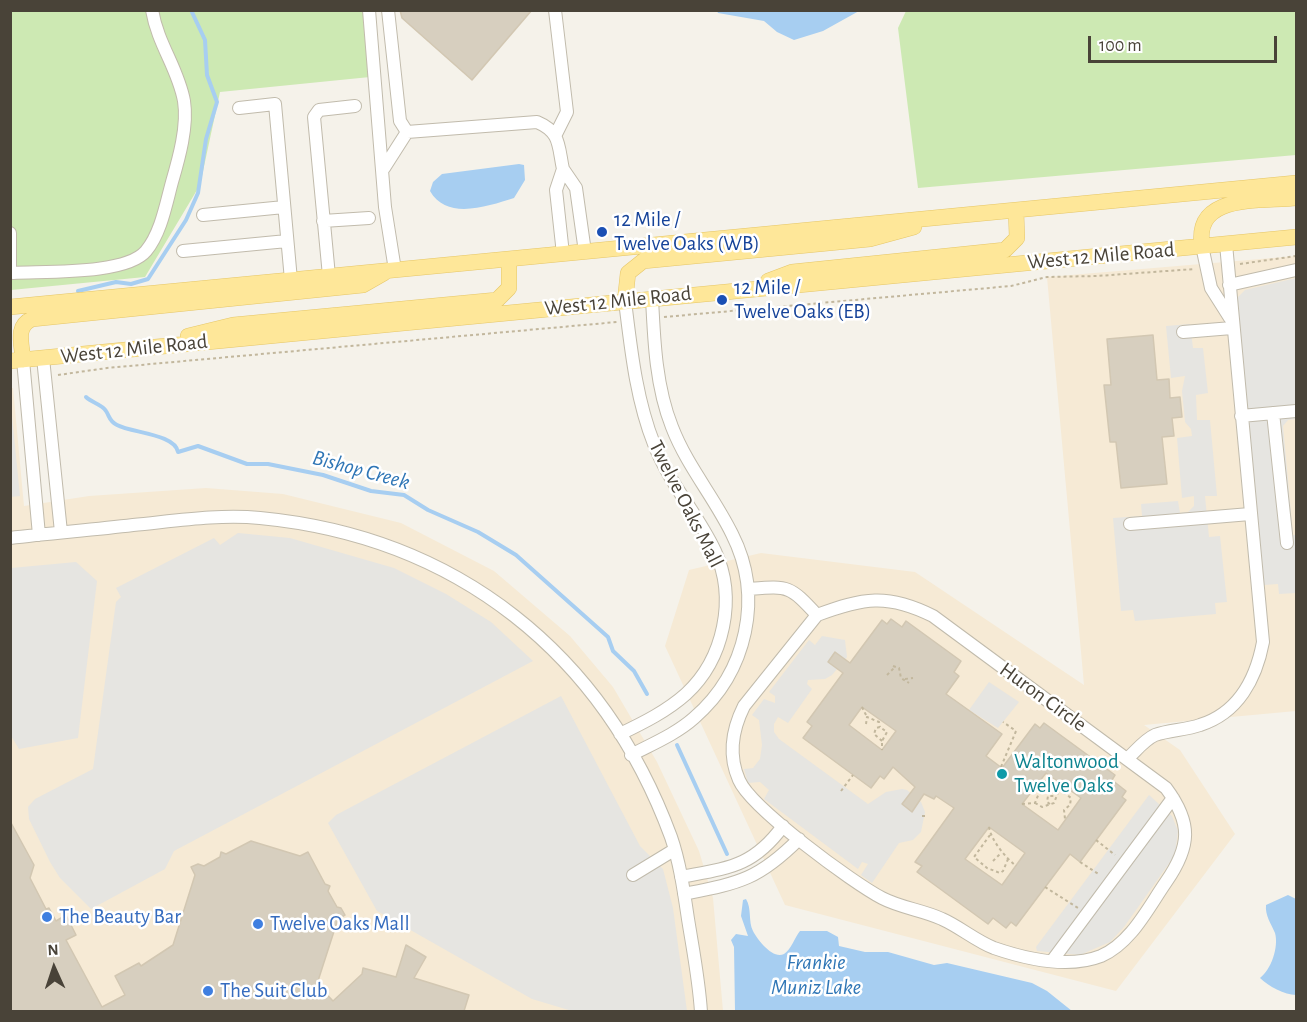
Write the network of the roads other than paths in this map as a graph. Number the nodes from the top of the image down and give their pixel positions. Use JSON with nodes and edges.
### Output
{"nodes":[{"id":1,"x":152,"y":10,"type":"edge"},
{"id":2,"x":369,"y":10,"type":"edge"},
{"id":3,"x":388,"y":10,"type":"edge"},
{"id":4,"x":555,"y":10,"type":"edge"},
{"id":5,"x":355,"y":106,"type":"dead end"},
{"id":6,"x":239,"y":108,"type":"dead end"},
{"id":7,"x":407,"y":132,"type":"junction"},
{"id":8,"x":556,"y":134,"type":"junction"},
{"id":9,"x":384,"y":168,"type":"junction"},
{"id":10,"x":562,"y":169,"type":"junction"},
{"id":11,"x":1296,"y":183,"type":"edge"},
{"id":12,"x":1296,"y":198,"type":"edge"},
{"id":13,"x":284,"y":207,"type":"junction"},
{"id":14,"x":1016,"y":210,"type":"junction"},
{"id":15,"x":203,"y":215,"type":"dead end"},
{"id":16,"x":954,"y":216,"type":"junction"},
{"id":17,"x":369,"y":218,"type":"dead end"},
{"id":18,"x":323,"y":221,"type":"junction"},
{"id":19,"x":10,"y":233,"type":"edge"},
{"id":20,"x":1296,"y":237,"type":"edge"},
{"id":21,"x":287,"y":241,"type":"junction"},
{"id":22,"x":1226,"y":244,"type":"junction"},
{"id":23,"x":1202,"y":246,"type":"junction"},
{"id":24,"x":183,"y":251,"type":"dead end"},
{"id":25,"x":585,"y":252,"type":"junction"},
{"id":26,"x":563,"y":254,"type":"junction"},
{"id":27,"x":509,"y":259,"type":"junction"},
{"id":28,"x":392,"y":270,"type":"junction"},
{"id":29,"x":1296,"y":270,"type":"edge"},
{"id":30,"x":12,"y":273,"type":"edge"},
{"id":31,"x":329,"y":276,"type":"junction"},
{"id":32,"x":291,"y":280,"type":"junction"},
{"id":33,"x":1229,"y":285,"type":"junction"},
{"id":34,"x":745,"y":289,"type":"junction"},
{"id":35,"x":652,"y":298,"type":"junction"},
{"id":36,"x":625,"y":301,"type":"junction"},
{"id":37,"x":10,"y":306,"type":"edge"},
{"id":38,"x":1232,"y":324,"type":"junction"},
{"id":39,"x":1184,"y":332,"type":"dead end"},
{"id":40,"x":132,"y":349,"type":"junction"},
{"id":41,"x":43,"y":358,"type":"junction"},
{"id":42,"x":17,"y":360,"type":"edge"},
{"id":43,"x":1296,"y":411,"type":"edge"},
{"id":44,"x":1273,"y":413,"type":"junction"},
{"id":45,"x":1241,"y":416,"type":"junction"},
{"id":46,"x":1250,"y":514,"type":"junction"},
{"id":47,"x":1130,"y":524,"type":"dead end"},
{"id":48,"x":61,"y":532,"type":"junction"},
{"id":49,"x":39,"y":535,"type":"junction"},
{"id":50,"x":10,"y":538,"type":"edge"},
{"id":51,"x":1287,"y":543,"type":"dead end"},
{"id":52,"x":748,"y":589,"type":"junction"},
{"id":53,"x":817,"y":615,"type":"junction"},
{"id":54,"x":620,"y":734,"type":"junction"},
{"id":55,"x":631,"y":755,"type":"junction"},
{"id":56,"x":1127,"y":759,"type":"junction"},
{"id":57,"x":1173,"y":798,"type":"junction"},
{"id":58,"x":783,"y":826,"type":"junction"},
{"id":59,"x":800,"y":839,"type":"junction"},
{"id":60,"x":674,"y":850,"type":"junction"},
{"id":61,"x":633,"y":875,"type":"dead end"},
{"id":62,"x":681,"y":877,"type":"junction"},
{"id":63,"x":684,"y":894,"type":"junction"},
{"id":64,"x":1052,"y":962,"type":"junction"},
{"id":65,"x":701,"y":1011,"type":"edge"}],
"edges":[{"from":1,"to":30,"type":"street"},
{"from":2,"to":9,"type":"street"},
{"from":3,"to":7,"type":"street"},
{"from":4,"to":8,"type":"street"},
{"from":5,"to":18,"type":"street"},
{"from":6,"to":13,"type":"street"},
{"from":7,"to":8,"type":"street"},
{"from":7,"to":9,"type":"street"},
{"from":8,"to":10,"type":"street"},
{"from":9,"to":28,"type":"street"},
{"from":10,"to":25,"type":"street"},
{"from":10,"to":26,"type":"street"},
{"from":11,"to":14,"type":"main road"},
{"from":12,"to":23,"type":"main road"},
{"from":13,"to":15,"type":"street"},
{"from":13,"to":21,"type":"street"},
{"from":14,"to":16,"type":"main road"},
{"from":14,"to":34,"type":"main road"},
{"from":16,"to":25,"type":"main road"},
{"from":16,"to":36,"type":"main road"},
{"from":17,"to":18,"type":"street"},
{"from":18,"to":31,"type":"street"},
{"from":19,"to":30,"type":"street"},
{"from":20,"to":22,"type":"main road","name":"West 12 Mile Road"},
{"from":21,"to":24,"type":"street"},
{"from":21,"to":32,"type":"street"},
{"from":22,"to":23,"type":"main road","name":"West 12 Mile Road"},
{"from":22,"to":33,"type":"street"},
{"from":23,"to":34,"type":"main road","name":"West 12 Mile Road"},
{"from":23,"to":38,"type":"street"},
{"from":25,"to":26,"type":"main road"},
{"from":26,"to":27,"type":"main road"},
{"from":27,"to":28,"type":"main road"},
{"from":27,"to":40,"type":"main road"},
{"from":28,"to":31,"type":"main road"},
{"from":28,"to":42,"type":"main road"},
{"from":29,"to":33,"type":"street"},
{"from":31,"to":32,"type":"main road"},
{"from":32,"to":37,"type":"main road"},
{"from":33,"to":38,"type":"street"},
{"from":34,"to":35,"type":"main road","name":"West 12 Mile Road"},
{"from":35,"to":36,"type":"main road","name":"West 12 Mile Road"},
{"from":35,"to":52,"type":"street","name":"Twelve Oaks Mall"},
{"from":36,"to":40,"type":"main road","name":"West 12 Mile Road"},
{"from":36,"to":54,"type":"street","name":"Twelve Oaks Mall"},
{"from":38,"to":39,"type":"street"},
{"from":38,"to":45,"type":"street"},
{"from":40,"to":41,"type":"main road","name":"West 12 Mile Road"},
{"from":41,"to":42,"type":"main road","name":"West 12 Mile Road"},
{"from":41,"to":48,"type":"street"},
{"from":42,"to":49,"type":"street"},
{"from":43,"to":44,"type":"street"},
{"from":44,"to":45,"type":"street"},
{"from":44,"to":51,"type":"street"},
{"from":45,"to":46,"type":"street"},
{"from":46,"to":47,"type":"street"},
{"from":46,"to":56,"type":"street"},
{"from":48,"to":49,"type":"street"},
{"from":48,"to":54,"type":"street"},
{"from":49,"to":50,"type":"street"},
{"from":52,"to":53,"type":"street"},
{"from":52,"to":55,"type":"street","name":"Twelve Oaks Mall"},
{"from":53,"to":56,"type":"street","name":"Huron Circle"},
{"from":53,"to":58,"type":"street","name":"Huron Circle"},
{"from":54,"to":55,"type":"street"},
{"from":55,"to":60,"type":"street"},
{"from":56,"to":57,"type":"street","name":"Huron Circle"},
{"from":57,"to":64,"type":"street"},
{"from":57,"to":64,"type":"street","name":"Huron Circle"},
{"from":58,"to":59,"type":"street","name":"Huron Circle"},
{"from":58,"to":62,"type":"street"},
{"from":59,"to":63,"type":"street"},
{"from":59,"to":64,"type":"street","name":"Huron Circle"},
{"from":60,"to":61,"type":"street"},
{"from":60,"to":62,"type":"street"},
{"from":62,"to":63,"type":"street"},
{"from":63,"to":65,"type":"street"}]}
